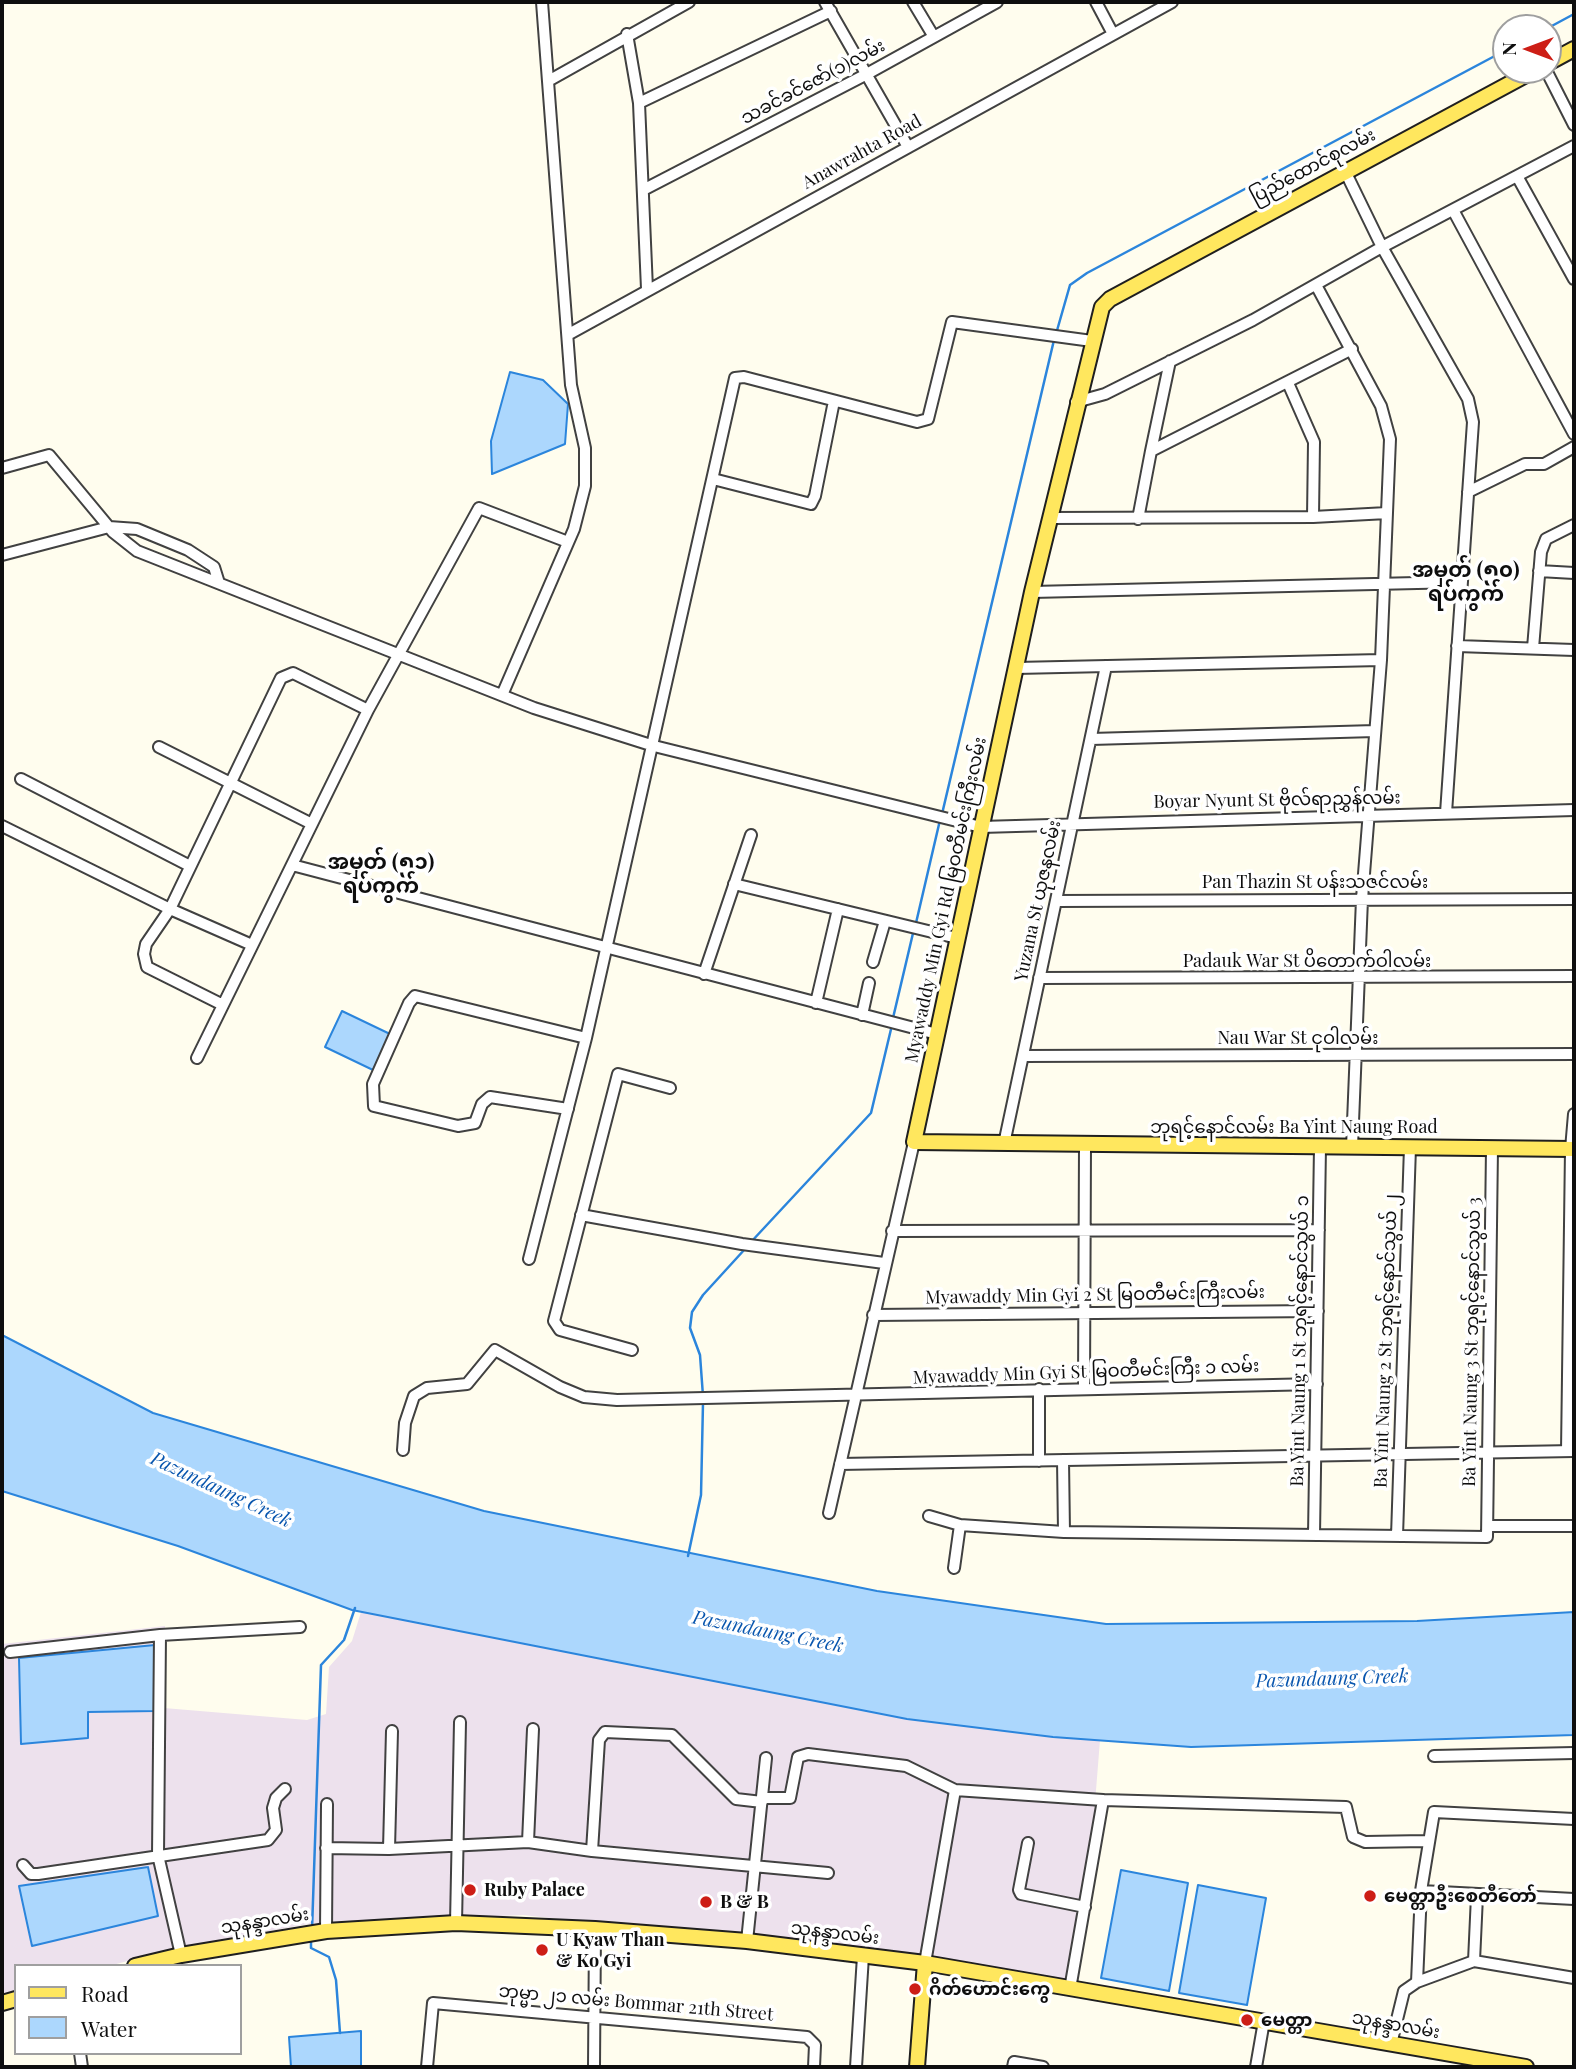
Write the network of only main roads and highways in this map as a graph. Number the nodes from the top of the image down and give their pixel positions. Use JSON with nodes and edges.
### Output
{"nodes":[{"id":1,"x":1509,"y":84,"type":"edge"},
{"id":2,"x":1110,"y":299,"type":"joint"},
{"id":3,"x":914,"y":1142,"type":"joint"},
{"id":4,"x":1573,"y":1149,"type":"edge"},
{"id":5,"x":143,"y":1964,"type":"edge"},
{"id":6,"x":925,"y":1964,"type":"junction"},
{"id":7,"x":917,"y":2067,"type":"edge"},
{"id":8,"x":1526,"y":2067,"type":"edge"}],
"edges":[{"from":1,"to":2,"type":"main road","name":"ပြည်ထောင်စုလမ်း"},
{"from":2,"to":3,"type":"main road","name":"Myawaddy Min Gyi Rd မြဝတီမင်းကြီးလမ်း"},
{"from":3,"to":4,"type":"main road","name":"ဘုရင့်နောင်လမ်း Ba Yint Naung Road"},
{"from":5,"to":6,"type":"main road","name":"သုနန္ဒာလမ်း"},
{"from":6,"to":7,"type":"main road"},
{"from":6,"to":8,"type":"main road","name":"သုနန္ဒာလမ်း"}]}
